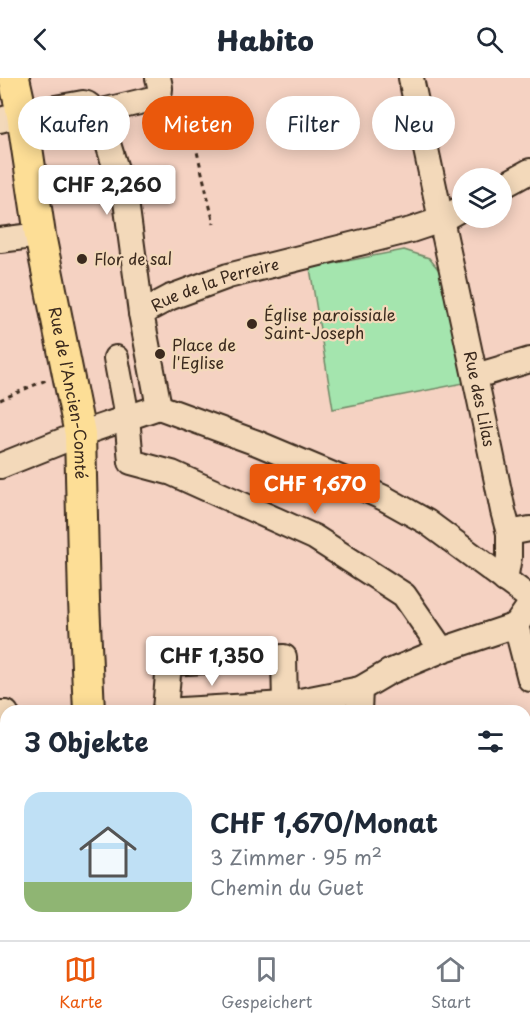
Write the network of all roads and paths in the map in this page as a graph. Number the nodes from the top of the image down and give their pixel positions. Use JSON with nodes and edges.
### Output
{"nodes":[{"id":1,"x":14,"y":78,"type":"edge"},
{"id":2,"x":411,"y":78,"type":"edge"},
{"id":3,"x":158,"y":87,"type":"edge"},
{"id":4,"x":130,"y":104,"type":"edge"},
{"id":5,"x":11,"y":117,"type":"edge"},
{"id":6,"x":110,"y":150,"type":"edge"},
{"id":7,"x":530,"y":171,"type":"edge"},
{"id":8,"x":512,"y":181,"type":"edge"},
{"id":9,"x":452,"y":214,"type":"edge"},
{"id":10,"x":441,"y":220,"type":"junction"},
{"id":11,"x":214,"y":224,"type":"dead end"},
{"id":12,"x":40,"y":235,"type":"junction"},
{"id":13,"x":0,"y":240,"type":"edge"},
{"id":14,"x":141,"y":313,"type":"junction"},
{"id":15,"x":116,"y":358,"type":"dead end"},
{"id":16,"x":530,"y":360,"type":"edge"},
{"id":17,"x":68,"y":376,"type":"junction"},
{"id":18,"x":476,"y":376,"type":"junction"},
{"id":19,"x":0,"y":399,"type":"edge"},
{"id":20,"x":159,"y":407,"type":"junction"},
{"id":21,"x":127,"y":417,"type":"junction"},
{"id":22,"x":80,"y":434,"type":"junction"},
{"id":23,"x":0,"y":466,"type":"edge"},
{"id":24,"x":520,"y":531,"type":"edge"},
{"id":25,"x":506,"y":580,"type":"junction"},
{"id":26,"x":530,"y":598,"type":"edge"},
{"id":27,"x":530,"y":605,"type":"edge"},
{"id":28,"x":516,"y":625,"type":"junction"},
{"id":29,"x":442,"y":650,"type":"junction"},
{"id":30,"x":530,"y":679,"type":"edge"},
{"id":31,"x":359,"y":700,"type":"edge"},
{"id":32,"x":285,"y":704,"type":"junction"},
{"id":33,"x":89,"y":705,"type":"edge"},
{"id":34,"x":166,"y":705,"type":"edge"},
{"id":35,"x":268,"y":705,"type":"edge"}],
"edges":[{"from":1,"to":5,"type":"main road","name":"Rue de l'Ancien-Comté"},
{"from":2,"to":10,"type":"street","name":"Rue des Lilas"},
{"from":3,"to":4,"type":"street"},
{"from":3,"to":11,"type":"path"},
{"from":5,"to":12,"type":"main road","name":"Rue de l'Ancien-Comté"},
{"from":6,"to":14,"type":"street"},
{"from":7,"to":8,"type":"street"},
{"from":9,"to":10,"type":"street","name":"Rue de la Perreire"},
{"from":10,"to":14,"type":"street","name":"Rue de la Perreire"},
{"from":10,"to":18,"type":"street","name":"Rue des Lilas"},
{"from":12,"to":13,"type":"street"},
{"from":12,"to":17,"type":"main road","name":"Rue de l'Ancien-Comté"},
{"from":14,"to":20,"type":"street","name":"Rue de la Perreire"},
{"from":15,"to":21,"type":"street"},
{"from":16,"to":18,"type":"street"},
{"from":17,"to":19,"type":"path"},
{"from":17,"to":22,"type":"main road","name":"Rue de l'Ancien-Comté"},
{"from":18,"to":24,"type":"street","name":"Rue des Lilas"},
{"from":20,"to":21,"type":"street"},
{"from":20,"to":25,"type":"street"},
{"from":21,"to":22,"type":"street"},
{"from":21,"to":29,"type":"street"},
{"from":22,"to":23,"type":"street"},
{"from":22,"to":33,"type":"main road","name":"Rue de l'Ancien-Comté"},
{"from":24,"to":25,"type":"street","name":"Rue des Lilas"},
{"from":25,"to":26,"type":"street"},
{"from":27,"to":28,"type":"street"},
{"from":28,"to":29,"type":"street"},
{"from":28,"to":30,"type":"street"},
{"from":29,"to":31,"type":"street"},
{"from":31,"to":32,"type":"street"},
{"from":32,"to":34,"type":"street"},
{"from":32,"to":35,"type":"street"}]}
